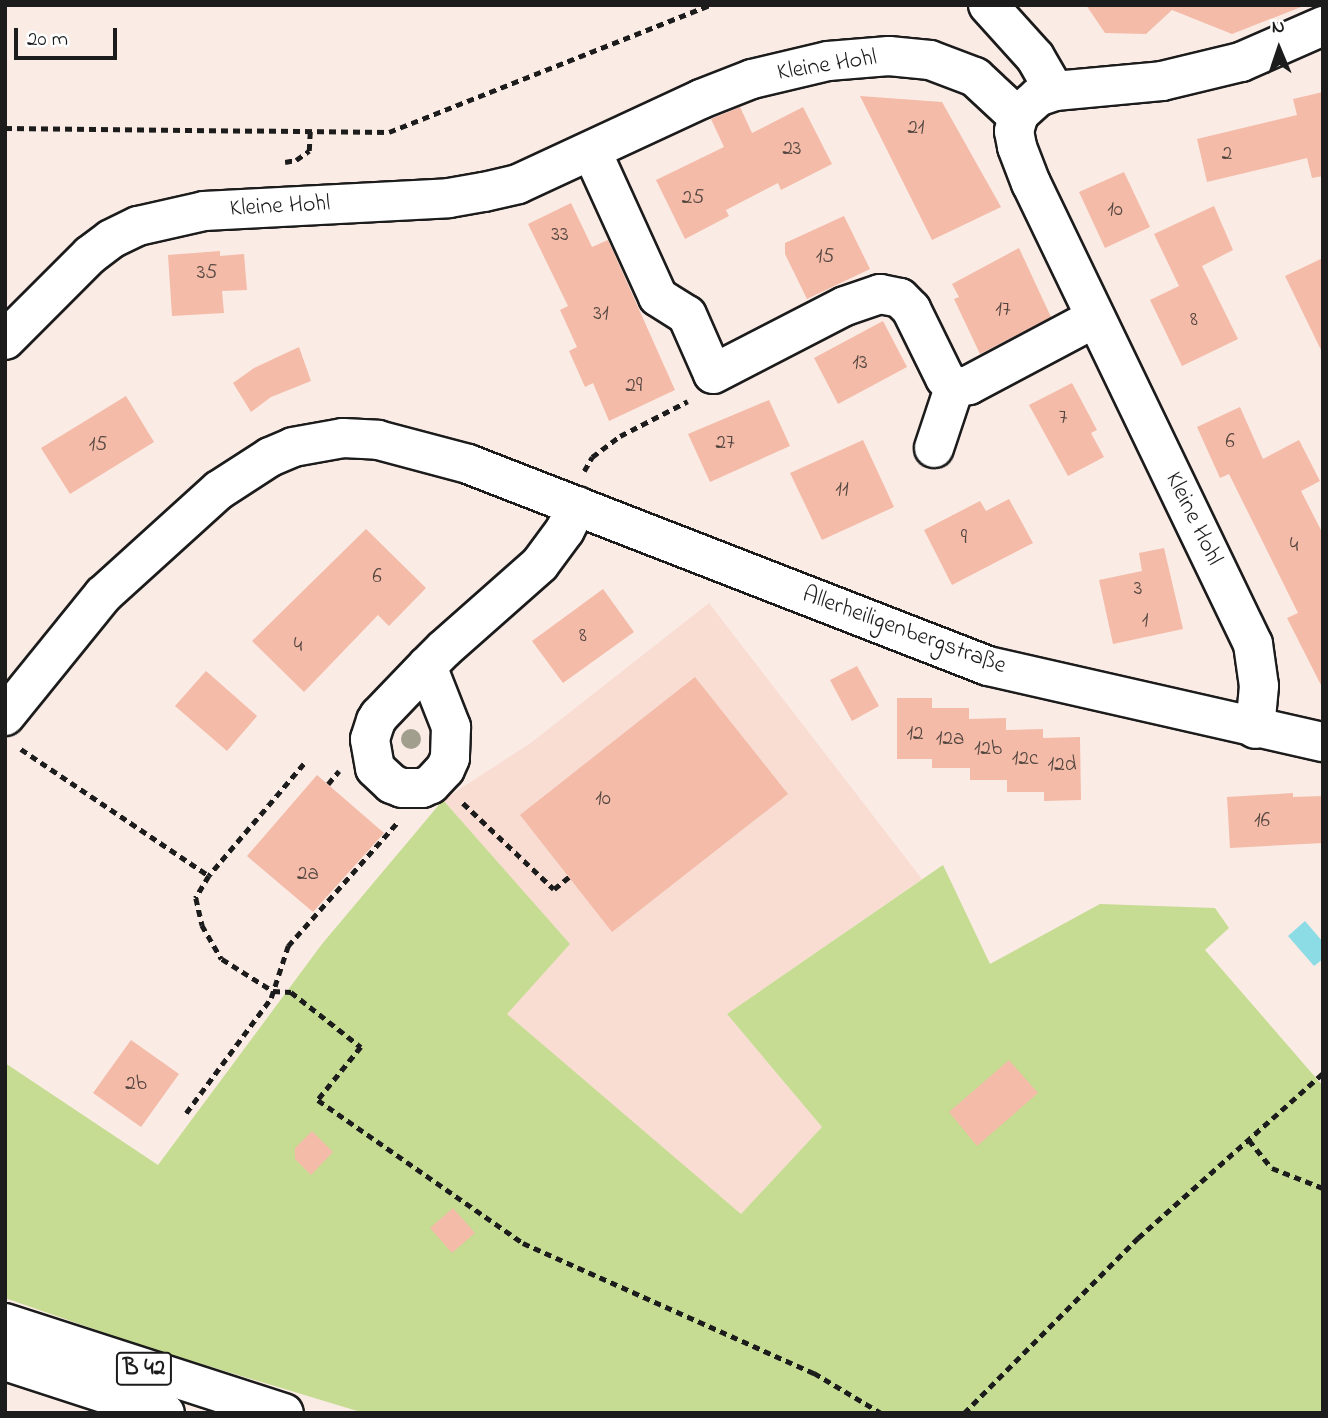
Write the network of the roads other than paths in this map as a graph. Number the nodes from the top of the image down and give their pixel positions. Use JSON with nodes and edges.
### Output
{"nodes":[{"id":1,"x":988,"y":5,"type":"edge"},
{"id":2,"x":1323,"y":26,"type":"edge"},
{"id":3,"x":1055,"y":91,"type":"junction"},
{"id":4,"x":1017,"y":117,"type":"junction"},
{"id":5,"x":592,"y":152,"type":"junction"},
{"id":6,"x":1095,"y":318,"type":"junction"},
{"id":7,"x":5,"y":340,"type":"edge"},
{"id":8,"x":954,"y":388,"type":"junction"},
{"id":9,"x":934,"y":448,"type":"dead end"},
{"id":10,"x":573,"y":505,"type":"junction"},
{"id":11,"x":428,"y":666,"type":"junction"},
{"id":12,"x":1255,"y":729,"type":"junction"},
{"id":13,"x":11,"y":731,"type":"edge"},
{"id":14,"x":1323,"y":742,"type":"edge"},
{"id":15,"x":5,"y":1323,"type":"edge"},
{"id":16,"x":5,"y":1361,"type":"edge"},
{"id":17,"x":165,"y":1413,"type":"edge"},
{"id":18,"x":284,"y":1413,"type":"edge"}],
"edges":[{"from":1,"to":3,"type":"main road"},
{"from":2,"to":3,"type":"main road"},
{"from":3,"to":4,"type":"main road"},
{"from":4,"to":5,"type":"main road","name":"Kleine Hohl"},
{"from":4,"to":6,"type":"main road","name":"Kleine Hohl"},
{"from":5,"to":7,"type":"main road","name":"Kleine Hohl"},
{"from":5,"to":8,"type":"main road"},
{"from":6,"to":8,"type":"main road"},
{"from":6,"to":12,"type":"main road","name":"Kleine Hohl"},
{"from":8,"to":9,"type":"main road"},
{"from":10,"to":11,"type":"main road"},
{"from":10,"to":12,"type":"main road","name":"Allerheiligenbergstraße"},
{"from":10,"to":13,"type":"main road","name":"Allerheiligenbergstraße"},
{"from":11,"to":11,"type":"main road"},
{"from":12,"to":14,"type":"main road","name":"Allerheiligenbergstraße"},
{"from":15,"to":18,"type":"main road","number":"B 42"},
{"from":16,"to":17,"type":"main road","number":"B 42"}]}
